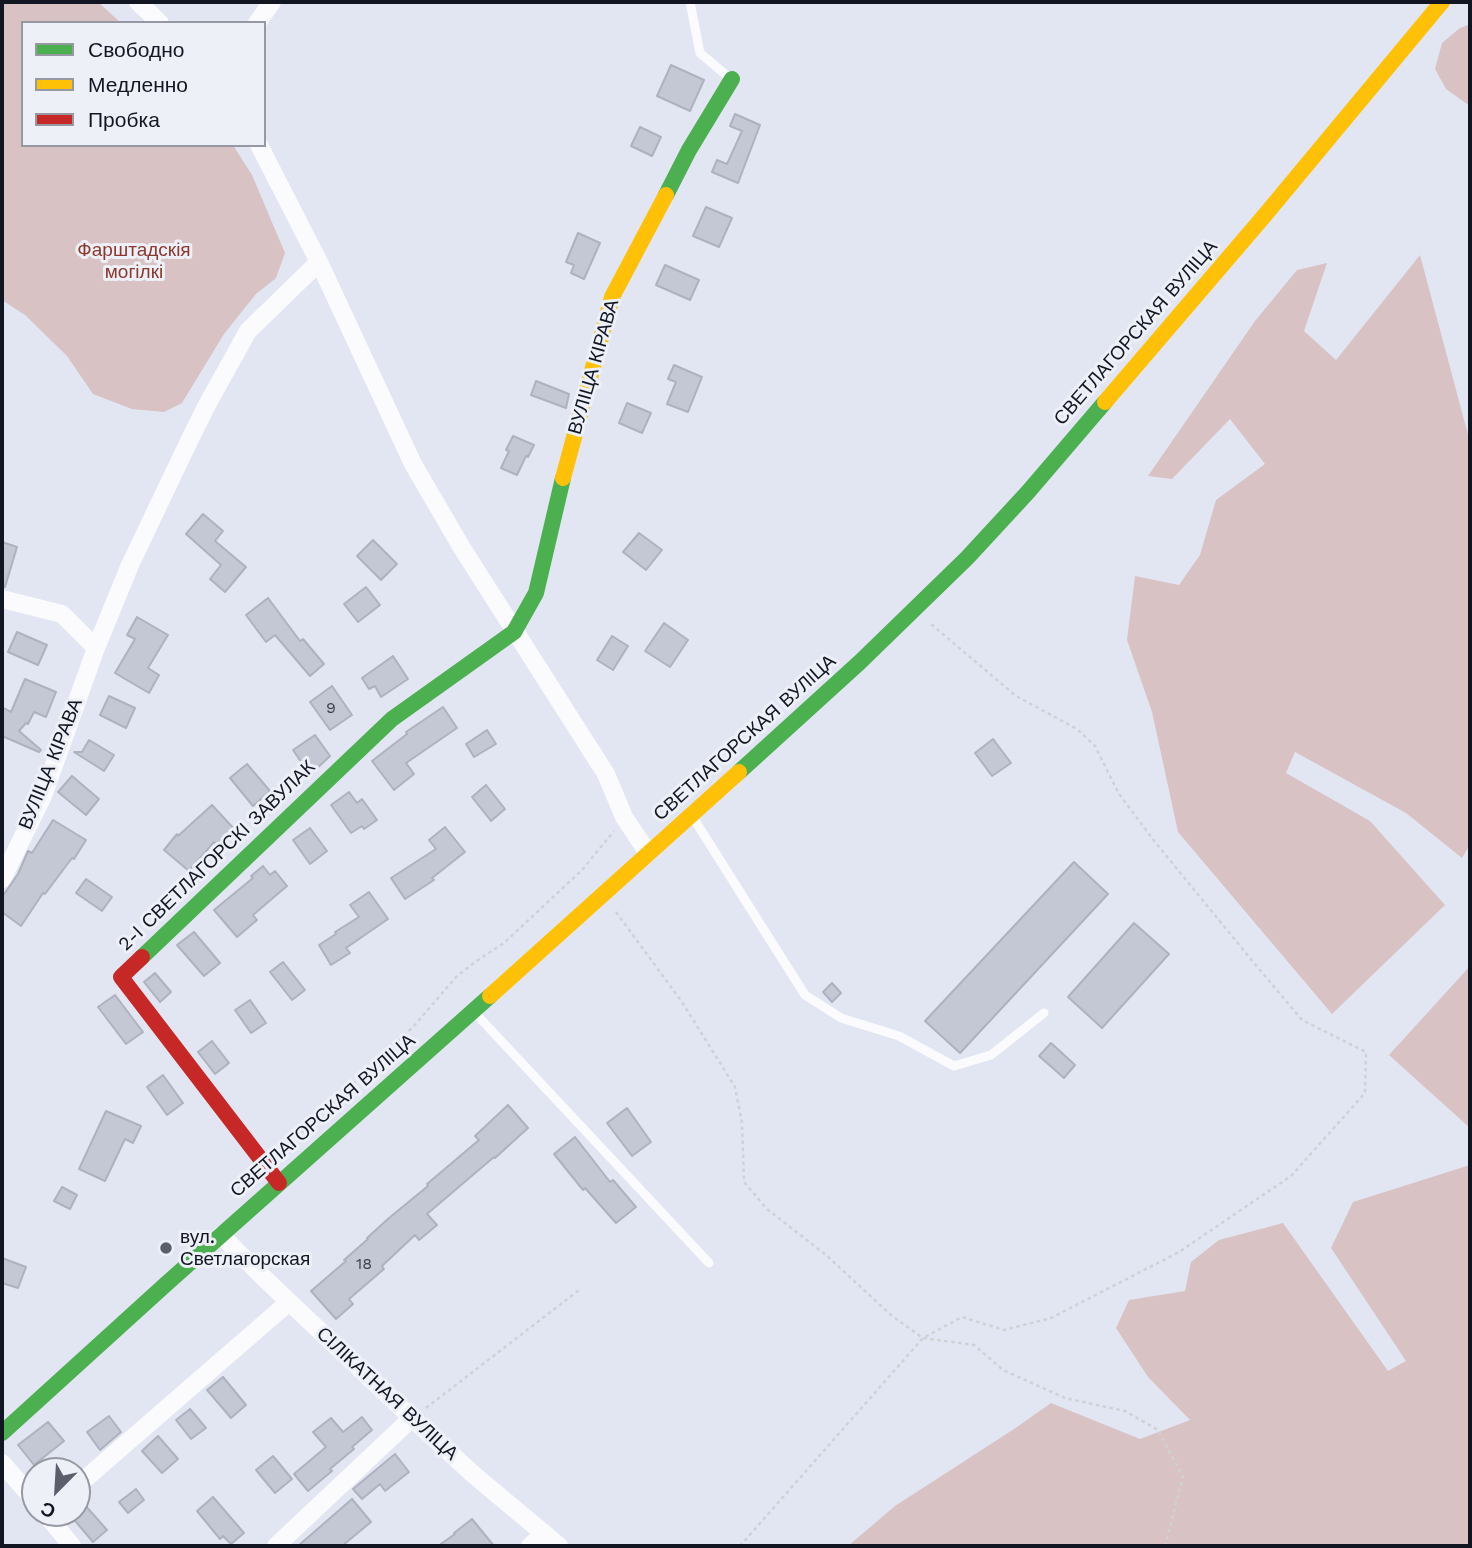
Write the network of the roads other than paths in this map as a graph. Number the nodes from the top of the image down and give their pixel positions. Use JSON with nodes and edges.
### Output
{"nodes":[{"id":1,"x":138,"y":2,"type":"edge"},
{"id":2,"x":272,"y":2,"type":"edge"},
{"id":3,"x":690,"y":2,"type":"edge"},
{"id":4,"x":1442,"y":2,"type":"edge"},
{"id":5,"x":158,"y":21,"type":"edge"},
{"id":6,"x":258,"y":21,"type":"edge"},
{"id":7,"x":732,"y":79,"type":"joint"},
{"id":8,"x":260,"y":147,"type":"edge"},
{"id":9,"x":319,"y":262,"type":"junction"},
{"id":10,"x":2,"y":598,"type":"edge"},
{"id":11,"x":514,"y":632,"type":"junction"},
{"id":12,"x":96,"y":648,"type":"junction"},
{"id":13,"x":691,"y":815,"type":"junction"},
{"id":14,"x":648,"y":853,"type":"junction"},
{"id":15,"x":2,"y":879,"type":"edge"},
{"id":16,"x":473,"y":1011,"type":"junction"},
{"id":17,"x":1044,"y":1013,"type":"dead end"},
{"id":18,"x":279,"y":1183,"type":"junction"},
{"id":19,"x":221,"y":1234,"type":"junction"},
{"id":20,"x":709,"y":1263,"type":"dead end"},
{"id":21,"x":289,"y":1302,"type":"junction"},
{"id":22,"x":412,"y":1418,"type":"junction"},
{"id":23,"x":2,"y":1433,"type":"edge"},
{"id":24,"x":2,"y":1462,"type":"edge"},
{"id":25,"x":91,"y":1474,"type":"edge"},
{"id":26,"x":21,"y":1484,"type":"edge"},
{"id":27,"x":57,"y":1527,"type":"edge"},
{"id":28,"x":537,"y":1540,"type":"edge"},
{"id":29,"x":72,"y":1546,"type":"edge"},
{"id":30,"x":276,"y":1546,"type":"edge"},
{"id":31,"x":559,"y":1546,"type":"edge"}],
"edges":[{"from":1,"to":5,"type":"street"},
{"from":2,"to":6,"type":"street"},
{"from":3,"to":7,"type":"lane"},
{"from":4,"to":13,"type":"main road","name":"СВЕТЛАГОРСКАЯ ВУЛІЦА"},
{"from":7,"to":11,"type":"main road","name":"ВУЛІЦА КІРАВА"},
{"from":8,"to":9,"type":"street"},
{"from":9,"to":11,"type":"street"},
{"from":9,"to":12,"type":"street","name":"ВУЛІЦА КІРАВА"},
{"from":10,"to":12,"type":"street"},
{"from":11,"to":14,"type":"street"},
{"from":11,"to":18,"type":"main road","name":"2-І СВЕТЛАГОРСКІ ЗАВУЛАК"},
{"from":12,"to":15,"type":"street","name":"ВУЛІЦА КІРАВА"},
{"from":13,"to":14,"type":"main road","name":"СВЕТЛАГОРСКАЯ ВУЛІЦА"},
{"from":13,"to":17,"type":"lane"},
{"from":14,"to":16,"type":"main road","name":"СВЕТЛАГОРСКАЯ ВУЛІЦА"},
{"from":16,"to":18,"type":"main road","name":"СВЕТЛАГОРСКАЯ ВУЛІЦА"},
{"from":16,"to":20,"type":"lane"},
{"from":18,"to":19,"type":"main road","name":"СВЕТЛАГОРСКАЯ ВУЛІЦА"},
{"from":19,"to":21,"type":"street","name":"СІЛІКАТНАЯ ВУЛІЦА"},
{"from":19,"to":23,"type":"main road","name":"СВЕТЛАГОРСКАЯ ВУЛІЦА"},
{"from":21,"to":22,"type":"street","name":"СІЛІКАТНАЯ ВУЛІЦА"},
{"from":21,"to":25,"type":"street"},
{"from":22,"to":28,"type":"street","name":"СІЛІКАТНАЯ ВУЛІЦА"},
{"from":22,"to":30,"type":"street"},
{"from":24,"to":26,"type":"street"},
{"from":27,"to":29,"type":"street"},
{"from":28,"to":31,"type":"street","name":"СІЛІКАТНАЯ ВУЛІЦА"}]}
